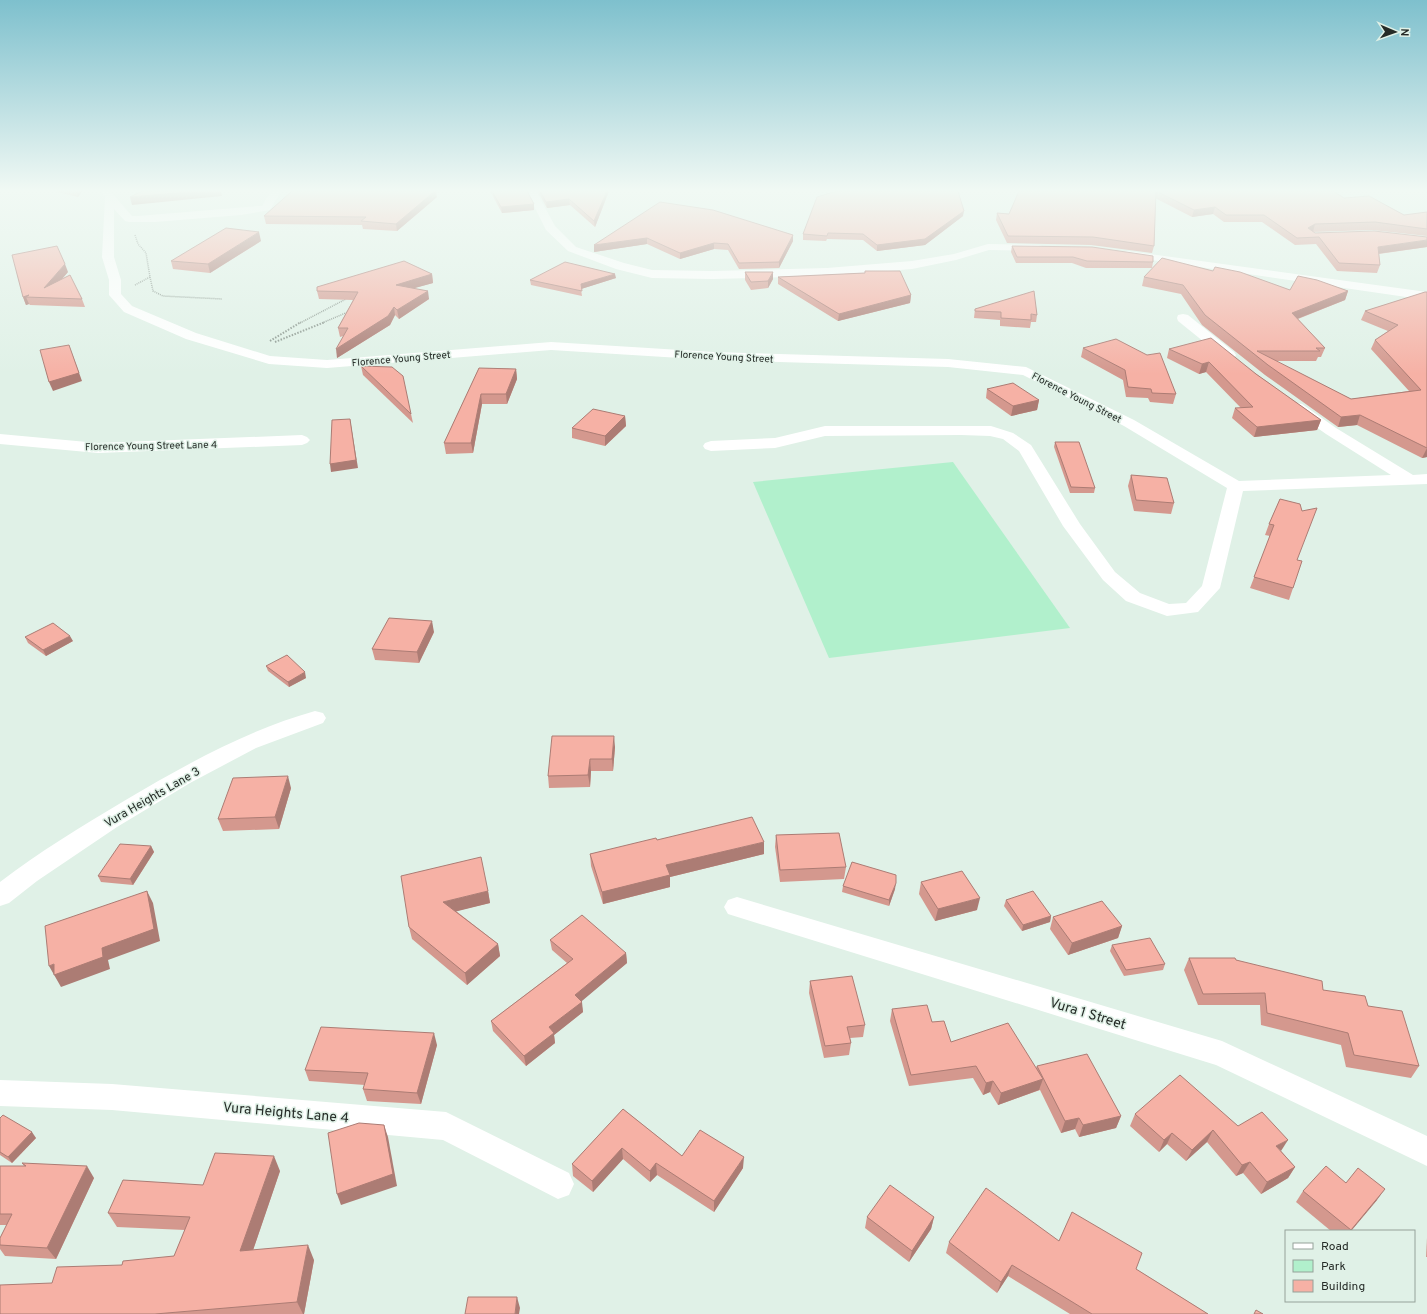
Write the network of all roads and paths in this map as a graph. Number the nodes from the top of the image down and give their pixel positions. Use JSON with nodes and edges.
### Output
{"nodes":[{"id":1,"x":108,"y":252,"type":"edge"},
{"id":2,"x":145,"y":252,"type":"edge"},
{"id":3,"x":581,"y":252,"type":"edge"},
{"id":4,"x":971,"y":252,"type":"edge"},
{"id":5,"x":1115,"y":252,"type":"edge"},
{"id":6,"x":150,"y":277,"type":"junction"},
{"id":7,"x":116,"y":294,"type":"junction"},
{"id":8,"x":1427,"y":296,"type":"edge"},
{"id":9,"x":348,"y":297,"type":"edge"},
{"id":10,"x":222,"y":299,"type":"dead end"},
{"id":11,"x":348,"y":312,"type":"edge"},
{"id":12,"x":1183,"y":318,"type":"dead end"},
{"id":13,"x":254,"y":351,"type":"junction"},
{"id":14,"x":1241,"y":365,"type":"edge"},
{"id":15,"x":1283,"y":397,"type":"edge"},
{"id":16,"x":0,"y":439,"type":"edge"},
{"id":17,"x":302,"y":440,"type":"dead end"},
{"id":18,"x":711,"y":446,"type":"dead end"},
{"id":19,"x":1427,"y":479,"type":"edge"},
{"id":20,"x":1410,"y":480,"type":"junction"},
{"id":21,"x":1236,"y":486,"type":"junction"},
{"id":22,"x":315,"y":718,"type":"dead end"},
{"id":23,"x":0,"y":896,"type":"edge"},
{"id":24,"x":736,"y":907,"type":"dead end"},
{"id":25,"x":0,"y":1094,"type":"edge"},
{"id":26,"x":1427,"y":1151,"type":"edge"},
{"id":27,"x":558,"y":1184,"type":"dead end"}],
"edges":[{"from":1,"to":7,"type":"street"},
{"from":2,"to":6,"type":"path"},
{"from":3,"to":4,"type":"street"},
{"from":5,"to":8,"type":"street"},
{"from":6,"to":7,"type":"path"},
{"from":6,"to":10,"type":"path"},
{"from":7,"to":13,"type":"street","name":"Florence Young Street"},
{"from":9,"to":13,"type":"path"},
{"from":11,"to":13,"type":"path"},
{"from":12,"to":14,"type":"street"},
{"from":13,"to":21,"type":"street","name":"Florence Young Street"},
{"from":15,"to":20,"type":"street"},
{"from":16,"to":17,"type":"street","name":"Florence Young Street Lane 4"},
{"from":18,"to":21,"type":"street"},
{"from":19,"to":20,"type":"street"},
{"from":20,"to":21,"type":"street"},
{"from":22,"to":23,"type":"street","name":"Vura Heights Lane 3"},
{"from":24,"to":26,"type":"street","name":"Vura 1 Street"},
{"from":25,"to":27,"type":"street","name":"Vura Heights Lane 4"}]}
